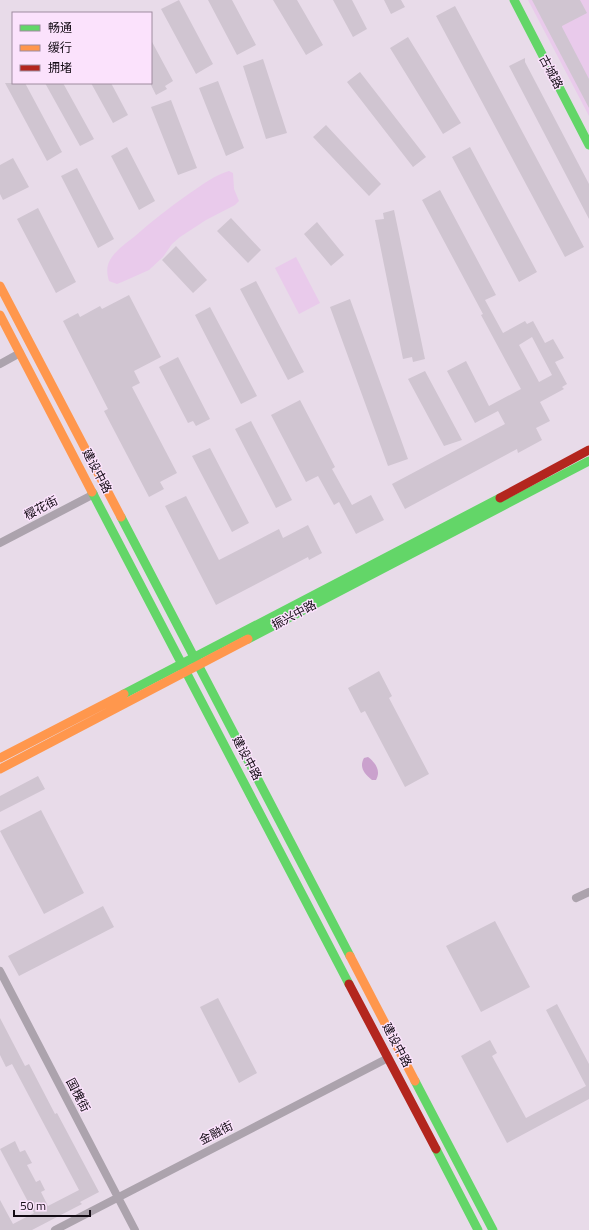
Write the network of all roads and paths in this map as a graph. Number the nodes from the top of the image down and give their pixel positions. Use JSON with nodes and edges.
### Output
{"nodes":[{"id":1,"x":514,"y":0,"type":"edge"},
{"id":2,"x":589,"y":145,"type":"edge"},
{"id":3,"x":0,"y":286,"type":"edge"},
{"id":4,"x":0,"y":315,"type":"edge"},
{"id":5,"x":20,"y":353,"type":"junction"},
{"id":6,"x":0,"y":364,"type":"edge"},
{"id":7,"x":589,"y":450,"type":"edge"},
{"id":8,"x":589,"y":461,"type":"edge"},
{"id":9,"x":94,"y":494,"type":"junction"},
{"id":10,"x":0,"y":543,"type":"edge"},
{"id":11,"x":196,"y":661,"type":"junction"},
{"id":12,"x":184,"y":667,"type":"junction"},
{"id":13,"x":0,"y":758,"type":"edge"},
{"id":14,"x":0,"y":769,"type":"edge"},
{"id":15,"x":589,"y":892,"type":"edge"},
{"id":16,"x":576,"y":898,"type":"dead end"},
{"id":17,"x":0,"y":970,"type":"edge"},
{"id":18,"x":388,"y":1058,"type":"junction"},
{"id":19,"x":118,"y":1197,"type":"junction"},
{"id":20,"x":55,"y":1230,"type":"edge"},
{"id":21,"x":135,"y":1230,"type":"edge"},
{"id":22,"x":478,"y":1230,"type":"edge"},
{"id":23,"x":493,"y":1230,"type":"edge"}],
"edges":[{"from":1,"to":2,"type":"main road","name":"古城路"},
{"from":3,"to":11,"type":"main road","name":"建设中路"},
{"from":4,"to":5,"type":"main road","name":"建设中路"},
{"from":5,"to":6,"type":"street"},
{"from":5,"to":9,"type":"main road","name":"建设中路"},
{"from":7,"to":11,"type":"main road","name":"振兴中路"},
{"from":8,"to":11,"type":"main road","name":"振兴中路"},
{"from":9,"to":10,"type":"street","name":"樱花街"},
{"from":9,"to":12,"type":"main road","name":"建设中路"},
{"from":11,"to":12,"type":"main road","name":"振兴中路"},
{"from":11,"to":23,"type":"main road","name":"建设中路"},
{"from":12,"to":13,"type":"main road","name":"振兴中路"},
{"from":12,"to":14,"type":"main road","name":"振兴中路"},
{"from":12,"to":18,"type":"main road","name":"建设中路"},
{"from":15,"to":16,"type":"street"},
{"from":17,"to":19,"type":"street","name":"国槐街"},
{"from":18,"to":19,"type":"street","name":"金融街"},
{"from":18,"to":22,"type":"main road","name":"建设中路"},
{"from":19,"to":20,"type":"street","name":"金融街"},
{"from":19,"to":21,"type":"street","name":"国槐街"}]}
